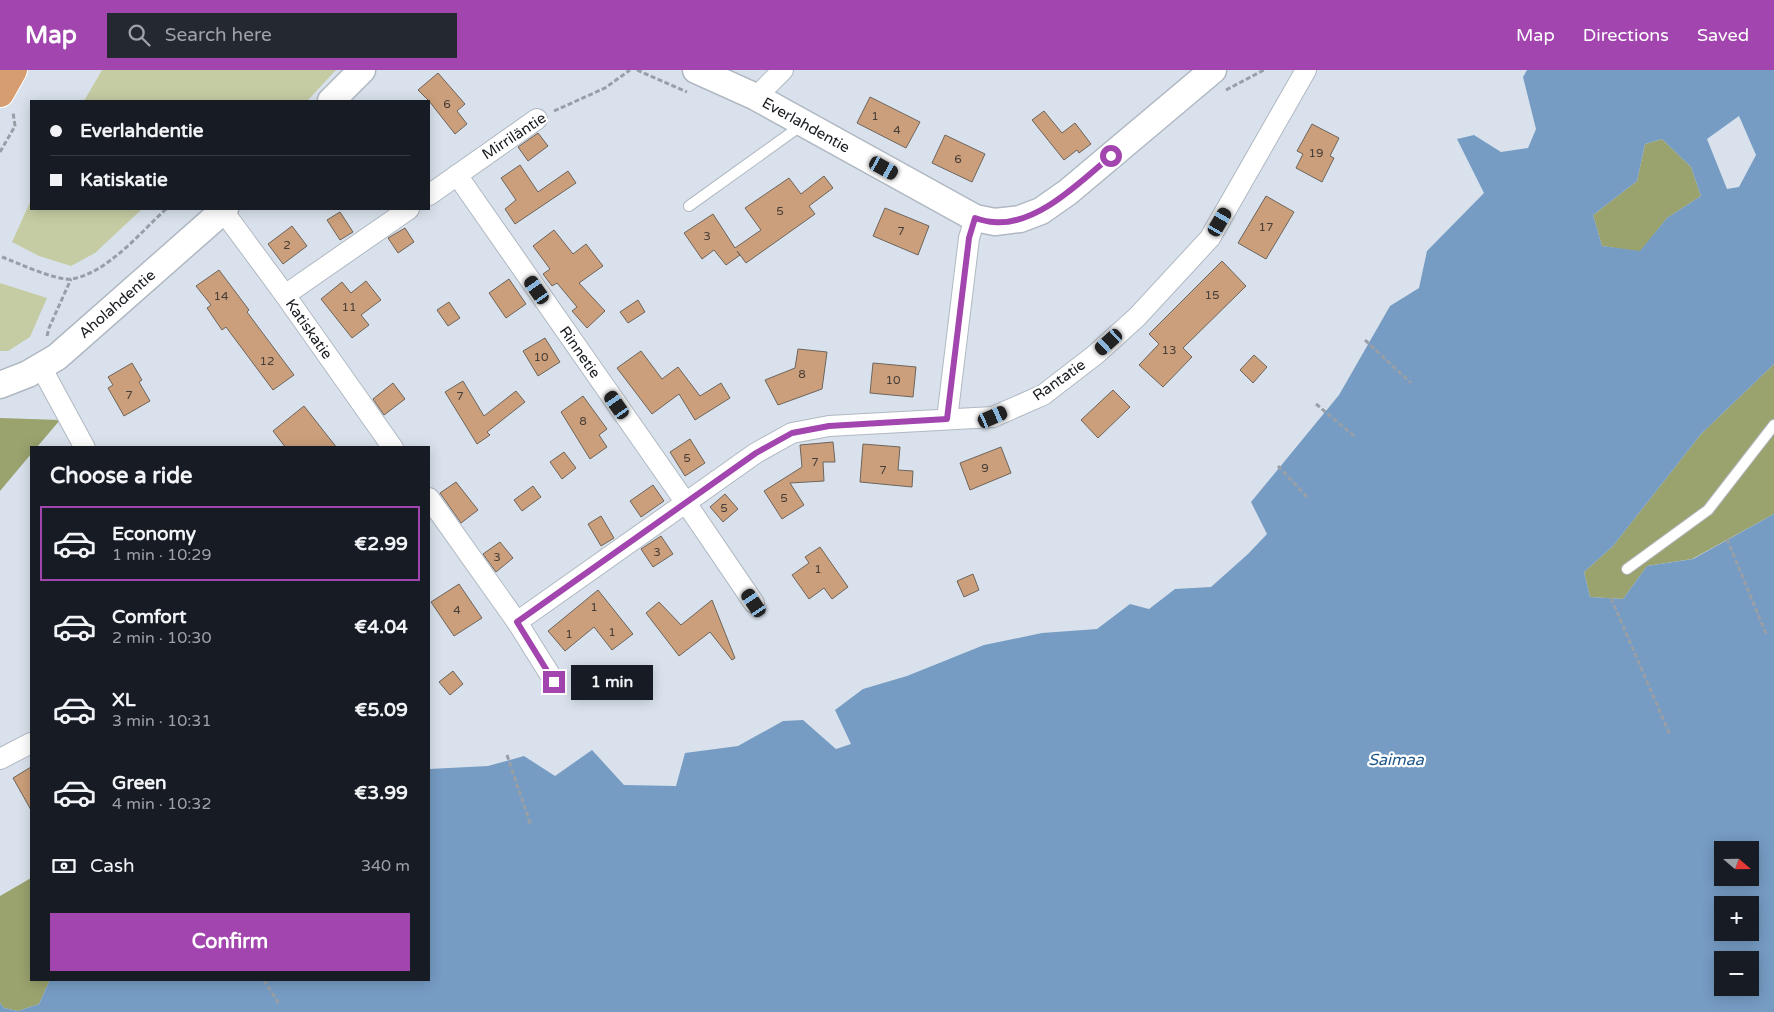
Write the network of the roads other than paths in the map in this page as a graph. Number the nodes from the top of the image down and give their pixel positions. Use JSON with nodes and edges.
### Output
{"nodes":[{"id":1,"x":13,"y":70,"type":"edge"},
{"id":2,"x":362,"y":70,"type":"edge"},
{"id":3,"x":783,"y":70,"type":"edge"},
{"id":4,"x":1306,"y":70,"type":"edge"},
{"id":5,"x":1219,"y":80,"type":"edge"},
{"id":6,"x":694,"y":82,"type":"edge"},
{"id":7,"x":756,"y":97,"type":"junction"},
{"id":8,"x":332,"y":100,"type":"edge"},
{"id":9,"x":6,"y":103,"type":"edge"},
{"id":10,"x":537,"y":119,"type":"road end"},
{"id":11,"x":804,"y":124,"type":"junction"},
{"id":12,"x":457,"y":176,"type":"junction"},
{"id":13,"x":430,"y":194,"type":"edge"},
{"id":14,"x":689,"y":206,"type":"dead end"},
{"id":15,"x":224,"y":210,"type":"edge"},
{"id":16,"x":408,"y":210,"type":"edge"},
{"id":17,"x":975,"y":218,"type":"junction"},
{"id":18,"x":285,"y":295,"type":"junction"},
{"id":19,"x":41,"y":367,"type":"junction"},
{"id":20,"x":0,"y":386,"type":"edge"},
{"id":21,"x":947,"y":419,"type":"junction"},
{"id":22,"x":1774,"y":424,"type":"edge"},
{"id":23,"x":83,"y":446,"type":"edge"},
{"id":24,"x":392,"y":446,"type":"edge"},
{"id":25,"x":430,"y":499,"type":"edge"},
{"id":26,"x":686,"y":503,"type":"junction"},
{"id":27,"x":1627,"y":569,"type":"dead end"},
{"id":28,"x":754,"y":603,"type":"dead end"},
{"id":29,"x":517,"y":622,"type":"junction"},
{"id":30,"x":554,"y":682,"type":"dead end"},
{"id":31,"x":30,"y":744,"type":"edge"},
{"id":32,"x":0,"y":759,"type":"edge"}],
"edges":[{"from":1,"to":9,"type":"highway"},
{"from":2,"to":8,"type":"street"},
{"from":3,"to":7,"type":"street"},
{"from":4,"to":21,"type":"street","name":"Rantatie"},
{"from":5,"to":17,"type":"street","name":"Everlahdentie"},
{"from":6,"to":7,"type":"street","name":"Everlahdentie"},
{"from":7,"to":11,"type":"street","name":"Everlahdentie"},
{"from":10,"to":12,"type":"street","name":"Mirriläntie"},
{"from":11,"to":14,"type":"lane"},
{"from":11,"to":17,"type":"street","name":"Everlahdentie"},
{"from":12,"to":13,"type":"street","name":"Mirriläntie"},
{"from":12,"to":26,"type":"street","name":"Rinnetie"},
{"from":15,"to":18,"type":"street","name":"Katiskatie"},
{"from":15,"to":19,"type":"street","name":"Aholahdentie"},
{"from":16,"to":18,"type":"street"},
{"from":17,"to":21,"type":"street"},
{"from":18,"to":24,"type":"street","name":"Katiskatie"},
{"from":19,"to":20,"type":"street","name":"Aholahdentie"},
{"from":19,"to":23,"type":"street"},
{"from":21,"to":26,"type":"street","name":"Rantatie"},
{"from":22,"to":27,"type":"lane"},
{"from":25,"to":29,"type":"street"},
{"from":26,"to":28,"type":"street","name":"Rinnetie"},
{"from":26,"to":29,"type":"street","name":"Rantatie"},
{"from":29,"to":30,"type":"street"},
{"from":31,"to":32,"type":"street"}]}
